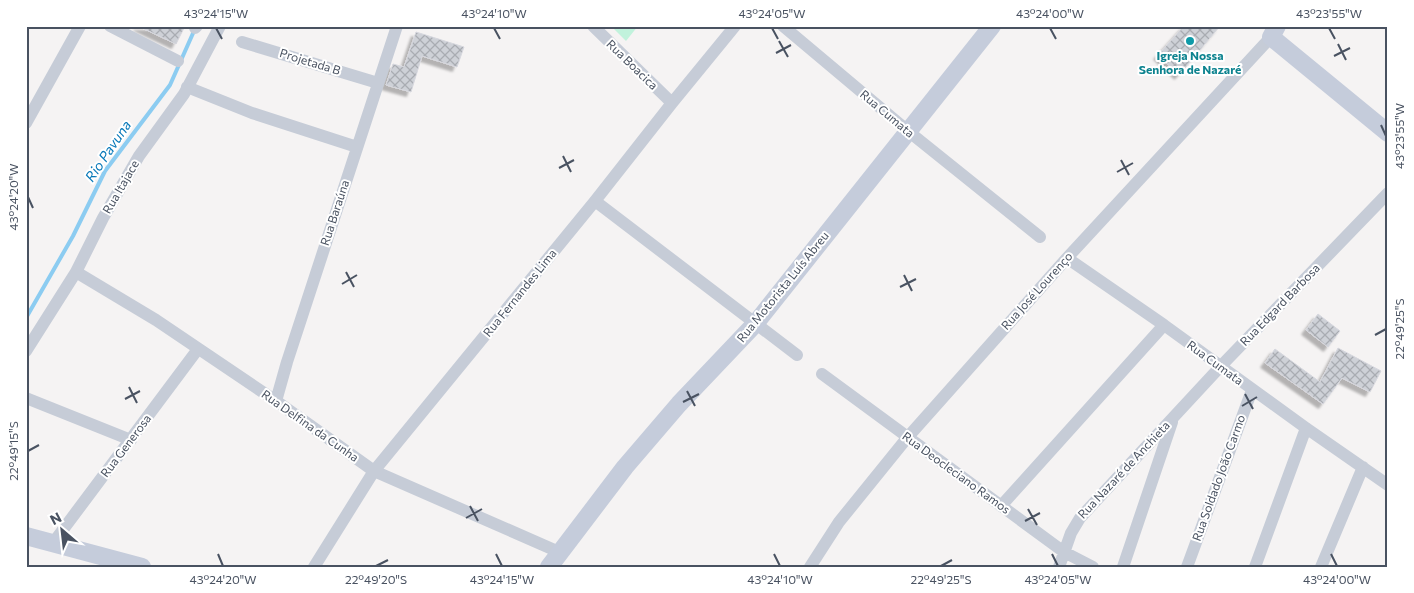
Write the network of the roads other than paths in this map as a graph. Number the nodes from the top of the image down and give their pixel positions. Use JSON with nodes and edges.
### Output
{"nodes":[{"id":1,"x":80,"y":26,"type":"edge"},
{"id":2,"x":110,"y":26,"type":"edge"},
{"id":3,"x":220,"y":26,"type":"edge"},
{"id":4,"x":397,"y":26,"type":"edge"},
{"id":5,"x":593,"y":26,"type":"edge"},
{"id":6,"x":735,"y":26,"type":"edge"},
{"id":7,"x":783,"y":26,"type":"edge"},
{"id":8,"x":992,"y":26,"type":"edge"},
{"id":9,"x":1274,"y":31,"type":"edge"},
{"id":10,"x":242,"y":42,"type":"dead end"},
{"id":11,"x":178,"y":61,"type":"dead end"},
{"id":12,"x":378,"y":83,"type":"junction"},
{"id":13,"x":187,"y":88,"type":"junction"},
{"id":14,"x":672,"y":103,"type":"junction"},
{"id":15,"x":26,"y":123,"type":"edge"},
{"id":16,"x":908,"y":131,"type":"junction"},
{"id":17,"x":1388,"y":133,"type":"edge"},
{"id":18,"x":357,"y":147,"type":"junction"},
{"id":19,"x":1388,"y":193,"type":"edge"},
{"id":20,"x":595,"y":202,"type":"junction"},
{"id":21,"x":1040,"y":237,"type":"dead end"},
{"id":22,"x":1067,"y":258,"type":"junction"},
{"id":23,"x":76,"y":272,"type":"junction"},
{"id":24,"x":755,"y":324,"type":"junction"},
{"id":25,"x":1164,"y":325,"type":"junction"},
{"id":26,"x":198,"y":349,"type":"junction"},
{"id":27,"x":26,"y":350,"type":"edge"},
{"id":28,"x":797,"y":355,"type":"dead end"},
{"id":29,"x":1220,"y":367,"type":"junction"},
{"id":30,"x":822,"y":374,"type":"dead end"},
{"id":31,"x":1252,"y":390,"type":"junction"},
{"id":32,"x":26,"y":398,"type":"edge"},
{"id":33,"x":276,"y":401,"type":"junction"},
{"id":34,"x":1173,"y":417,"type":"junction"},
{"id":35,"x":1306,"y":428,"type":"junction"},
{"id":36,"x":907,"y":438,"type":"junction"},
{"id":37,"x":131,"y":440,"type":"junction"},
{"id":38,"x":1363,"y":467,"type":"junction"},
{"id":39,"x":374,"y":471,"type":"junction"},
{"id":40,"x":1388,"y":485,"type":"edge"},
{"id":41,"x":1001,"y":506,"type":"junction"},
{"id":42,"x":26,"y":536,"type":"edge"},
{"id":43,"x":52,"y":543,"type":"junction"},
{"id":44,"x":1064,"y":552,"type":"junction"},
{"id":45,"x":554,"y":560,"type":"edge"},
{"id":46,"x":142,"y":567,"type":"edge"},
{"id":47,"x":314,"y":567,"type":"edge"},
{"id":48,"x":810,"y":567,"type":"edge"},
{"id":49,"x":1060,"y":567,"type":"edge"},
{"id":50,"x":1093,"y":567,"type":"edge"},
{"id":51,"x":1123,"y":567,"type":"edge"},
{"id":52,"x":1187,"y":567,"type":"edge"},
{"id":53,"x":1254,"y":567,"type":"edge"},
{"id":54,"x":1322,"y":567,"type":"edge"}],
"edges":[{"from":1,"to":15,"type":"street"},
{"from":2,"to":11,"type":"street"},
{"from":3,"to":13,"type":"street","name":"Rua Itajace"},
{"from":4,"to":12,"type":"street","name":"Rua Baraúna"},
{"from":5,"to":14,"type":"street","name":"Rua Boacica"},
{"from":6,"to":14,"type":"street","name":"Rua Fernandes Lima"},
{"from":7,"to":16,"type":"street","name":"Rua Cumata"},
{"from":8,"to":16,"type":"main road","name":"Rua Motorista Luís Abreu"},
{"from":9,"to":17,"type":"main road"},
{"from":9,"to":22,"type":"street","name":"Rua José Lourenço"},
{"from":10,"to":12,"type":"street","name":"Projetada B"},
{"from":12,"to":18,"type":"street","name":"Rua Baraúna"},
{"from":13,"to":18,"type":"street"},
{"from":13,"to":23,"type":"street","name":"Rua Itajace"},
{"from":14,"to":20,"type":"street","name":"Rua Fernandes Lima"},
{"from":16,"to":21,"type":"street","name":"Rua Cumata"},
{"from":16,"to":24,"type":"main road","name":"Rua Motorista Luís Abreu"},
{"from":18,"to":33,"type":"street","name":"Rua Baraúna"},
{"from":19,"to":29,"type":"street","name":"Rua Edgard Barbosa"},
{"from":20,"to":24,"type":"street"},
{"from":20,"to":39,"type":"street","name":"Rua Fernandes Lima"},
{"from":22,"to":25,"type":"street","name":"Rua Cumata"},
{"from":22,"to":36,"type":"street","name":"Rua José Lourenço"},
{"from":23,"to":26,"type":"street","name":"Rua Delfina da Cunha"},
{"from":23,"to":27,"type":"street","name":"Rua Itajace"},
{"from":24,"to":28,"type":"street"},
{"from":24,"to":45,"type":"main road","name":"Rua Motorista Luís Abreu"},
{"from":25,"to":29,"type":"street","name":"Rua Cumata"},
{"from":25,"to":41,"type":"street"},
{"from":26,"to":33,"type":"street","name":"Rua Delfina da Cunha"},
{"from":26,"to":37,"type":"street","name":"Rua Generosa"},
{"from":29,"to":31,"type":"street","name":"Rua Cumata"},
{"from":29,"to":34,"type":"street","name":"Rua Edgard Barbosa"},
{"from":30,"to":36,"type":"street","name":"Rua Deocleciano Ramos"},
{"from":31,"to":35,"type":"street","name":"Rua Cumata"},
{"from":31,"to":52,"type":"street","name":"Rua Soldado João Carmo"},
{"from":32,"to":37,"type":"street"},
{"from":33,"to":39,"type":"street","name":"Rua Delfina da Cunha"},
{"from":34,"to":44,"type":"street","name":"Rua Nazaré de Anchieta"},
{"from":34,"to":51,"type":"street"},
{"from":35,"to":38,"type":"street","name":"Rua Cumata"},
{"from":35,"to":53,"type":"street"},
{"from":36,"to":41,"type":"street","name":"Rua Deocleciano Ramos"},
{"from":36,"to":48,"type":"street","name":"Rua José Lourenço"},
{"from":37,"to":43,"type":"street","name":"Rua Generosa"},
{"from":38,"to":40,"type":"street","name":"Rua Cumata"},
{"from":38,"to":54,"type":"street"},
{"from":39,"to":45,"type":"street","name":"Rua Delfina da Cunha"},
{"from":39,"to":47,"type":"street","name":"Rua Fernandes Lima"},
{"from":41,"to":44,"type":"street","name":"Rua Deocleciano Ramos"},
{"from":42,"to":43,"type":"main road"},
{"from":43,"to":46,"type":"main road"},
{"from":44,"to":49,"type":"street","name":"Rua Nazaré de Anchieta"},
{"from":44,"to":50,"type":"street","name":"Rua Deocleciano Ramos"}]}
